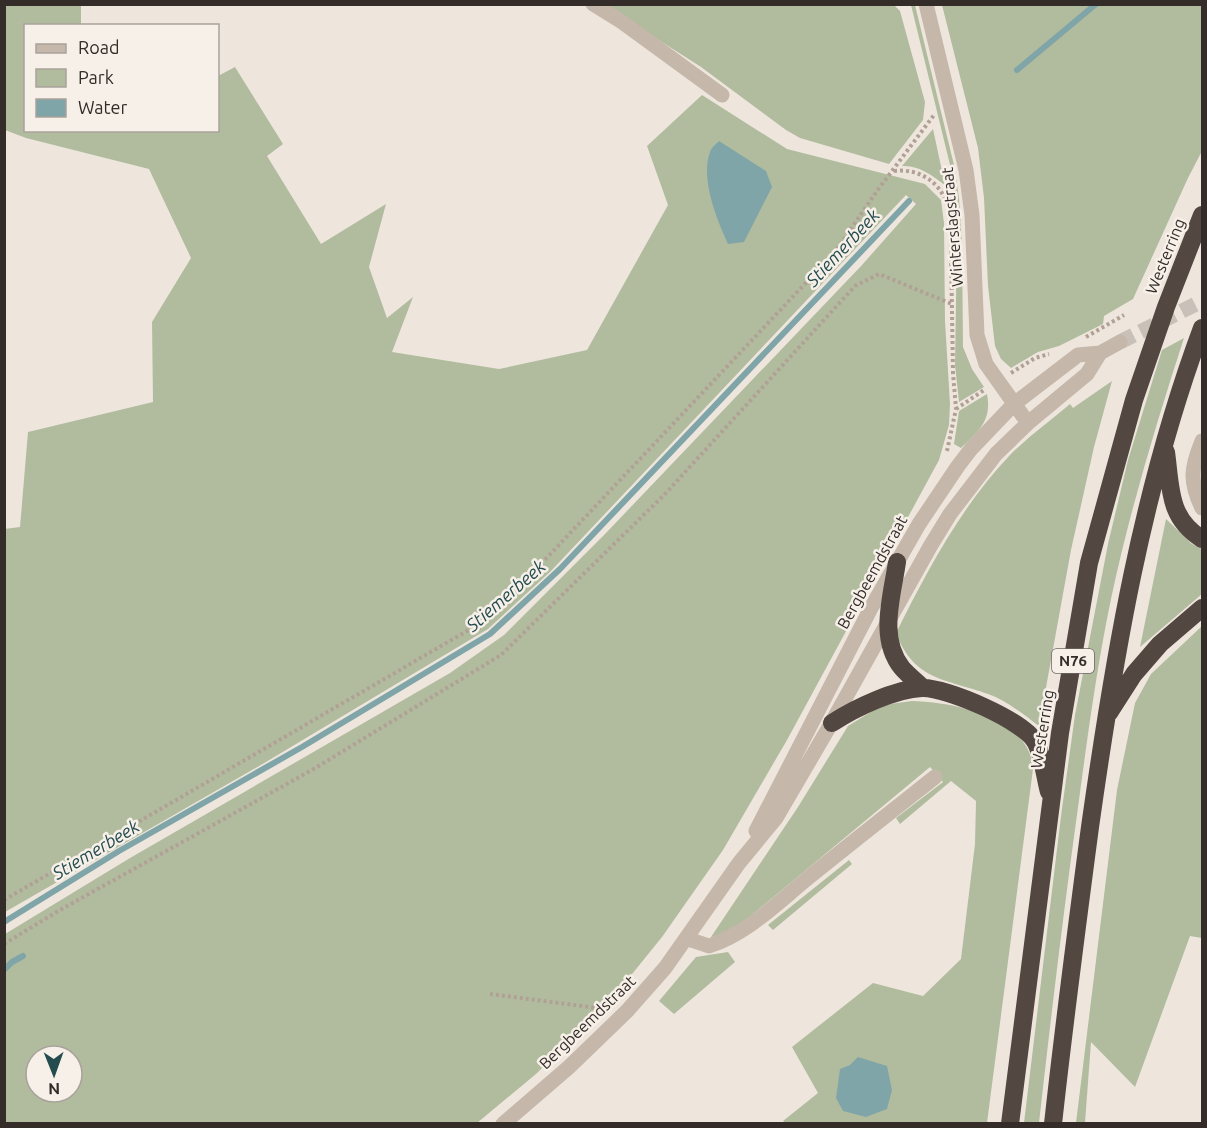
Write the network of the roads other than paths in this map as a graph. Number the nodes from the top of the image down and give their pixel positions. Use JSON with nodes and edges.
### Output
{"nodes":[{"id":1,"x":593,"y":4,"type":"edge"},
{"id":2,"x":926,"y":4,"type":"edge"},
{"id":3,"x":722,"y":94,"type":"dead end"},
{"id":4,"x":1203,"y":214,"type":"edge"},
{"id":5,"x":1203,"y":328,"type":"edge"},
{"id":6,"x":1120,"y":342,"type":"tunnel mouth"},
{"id":7,"x":1100,"y":353,"type":"junction"},
{"id":8,"x":1014,"y":404,"type":"junction"},
{"id":9,"x":1028,"y":423,"type":"junction"},
{"id":10,"x":1203,"y":441,"type":"edge"},
{"id":11,"x":1165,"y":446,"type":"junction"},
{"id":12,"x":1203,"y":508,"type":"edge"},
{"id":13,"x":1203,"y":539,"type":"edge"},
{"id":14,"x":897,"y":562,"type":"junction"},
{"id":15,"x":1203,"y":608,"type":"edge"},
{"id":16,"x":888,"y":620,"type":"junction"},
{"id":17,"x":923,"y":688,"type":"junction"},
{"id":18,"x":1105,"y":719,"type":"junction"},
{"id":19,"x":832,"y":723,"type":"junction"},
{"id":20,"x":935,"y":777,"type":"dead end"},
{"id":21,"x":1051,"y":800,"type":"junction"},
{"id":22,"x":739,"y":863,"type":"junction"},
{"id":23,"x":688,"y":939,"type":"junction"},
{"id":24,"x":503,"y":1124,"type":"edge"},
{"id":25,"x":1010,"y":1124,"type":"edge"},
{"id":26,"x":1053,"y":1124,"type":"edge"}],
"edges":[{"from":1,"to":3,"type":"street"},
{"from":2,"to":8,"type":"street","name":"Winterslagstraat"},
{"from":4,"to":21,"type":"highway","name":"Westerring","number":"N76"},
{"from":5,"to":11,"type":"highway","number":"N76"},
{"from":6,"to":7,"type":"street","name":"Bergbeemdstraat"},
{"from":7,"to":8,"type":"street","name":"Bergbeemdstraat"},
{"from":7,"to":9,"type":"street","name":"Bergbeemdstraat"},
{"from":8,"to":9,"type":"street","name":"Winterslagstraat"},
{"from":8,"to":14,"type":"street","name":"Bergbeemdstraat"},
{"from":9,"to":16,"type":"street","name":"Bergbeemdstraat"},
{"from":10,"to":12,"type":"street"},
{"from":11,"to":13,"type":"highway"},
{"from":11,"to":18,"type":"highway","number":"N76"},
{"from":14,"to":16,"type":"highway"},
{"from":14,"to":22,"type":"street","name":"Bergbeemdstraat"},
{"from":15,"to":18,"type":"highway"},
{"from":16,"to":17,"type":"highway"},
{"from":16,"to":19,"type":"street","name":"Bergbeemdstraat"},
{"from":17,"to":19,"type":"highway"},
{"from":17,"to":21,"type":"highway"},
{"from":18,"to":26,"type":"highway","number":"N76"},
{"from":19,"to":22,"type":"street","name":"Bergbeemdstraat"},
{"from":20,"to":23,"type":"street"},
{"from":21,"to":25,"type":"highway","name":"Westerring","number":"N76"},
{"from":22,"to":23,"type":"street","name":"Bergbeemdstraat"},
{"from":23,"to":24,"type":"street","name":"Bergbeemdstraat"}]}
